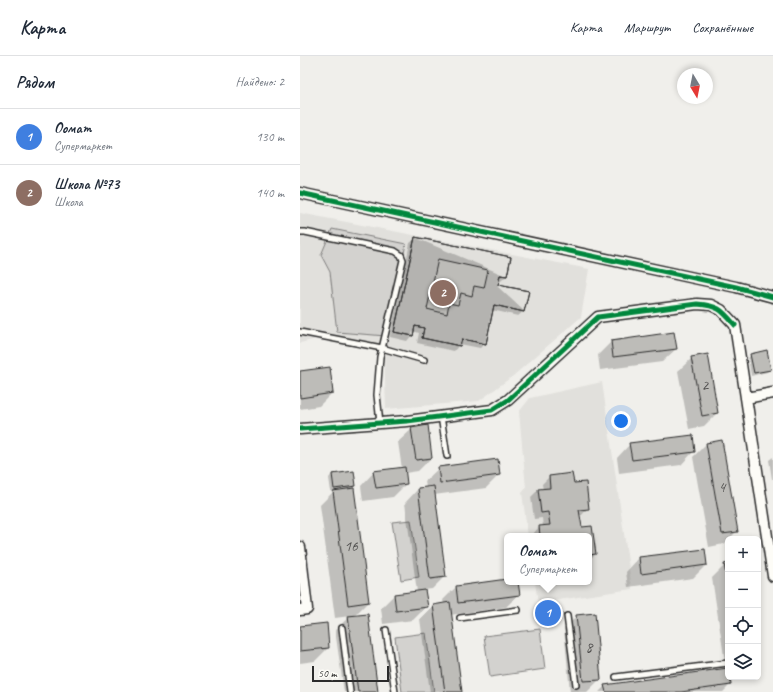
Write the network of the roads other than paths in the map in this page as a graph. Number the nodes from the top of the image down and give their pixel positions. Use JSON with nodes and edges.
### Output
{"nodes":[{"id":1,"x":300,"y":193,"type":"edge"},
{"id":2,"x":300,"y":232,"type":"edge"},
{"id":3,"x":773,"y":297,"type":"edge"},
{"id":4,"x":300,"y":332,"type":"edge"},
{"id":5,"x":382,"y":348,"type":"junction"},
{"id":6,"x":424,"y":360,"type":"dead end"},
{"id":7,"x":773,"y":393,"type":"edge"},
{"id":8,"x":746,"y":398,"type":"junction"},
{"id":9,"x":441,"y":416,"type":"junction"},
{"id":10,"x":380,"y":423,"type":"junction"},
{"id":11,"x":300,"y":429,"type":"edge"},
{"id":12,"x":447,"y":456,"type":"dead end"},
{"id":13,"x":770,"y":528,"type":"edge"},
{"id":14,"x":300,"y":547,"type":"edge"},
{"id":15,"x":773,"y":576,"type":"edge"},
{"id":16,"x":300,"y":610,"type":"edge"},
{"id":17,"x":518,"y":610,"type":"dead end"},
{"id":18,"x":567,"y":616,"type":"dead end"},
{"id":19,"x":460,"y":618,"type":"dead end"},
{"id":20,"x":342,"y":628,"type":"dead end"},
{"id":21,"x":386,"y":630,"type":"dead end"},
{"id":22,"x":725,"y":663,"type":"edge"},
{"id":23,"x":616,"y":676,"type":"dead end"},
{"id":24,"x":576,"y":685,"type":"dead end"},
{"id":25,"x":350,"y":692,"type":"edge"},
{"id":26,"x":395,"y":692,"type":"edge"}],
"edges":[{"from":1,"to":3,"type":"street"},
{"from":2,"to":5,"type":"lane"},
{"from":4,"to":5,"type":"lane"},
{"from":5,"to":6,"type":"lane"},
{"from":5,"to":10,"type":"lane"},
{"from":7,"to":8,"type":"street"},
{"from":8,"to":9,"type":"street"},
{"from":8,"to":13,"type":"street"},
{"from":9,"to":10,"type":"street"},
{"from":9,"to":12,"type":"lane"},
{"from":10,"to":11,"type":"street"},
{"from":13,"to":15,"type":"street"},
{"from":14,"to":16,"type":"street"},
{"from":17,"to":19,"type":"lane"},
{"from":18,"to":24,"type":"lane"},
{"from":20,"to":25,"type":"lane"},
{"from":21,"to":26,"type":"lane"},
{"from":22,"to":23,"type":"lane"}]}
